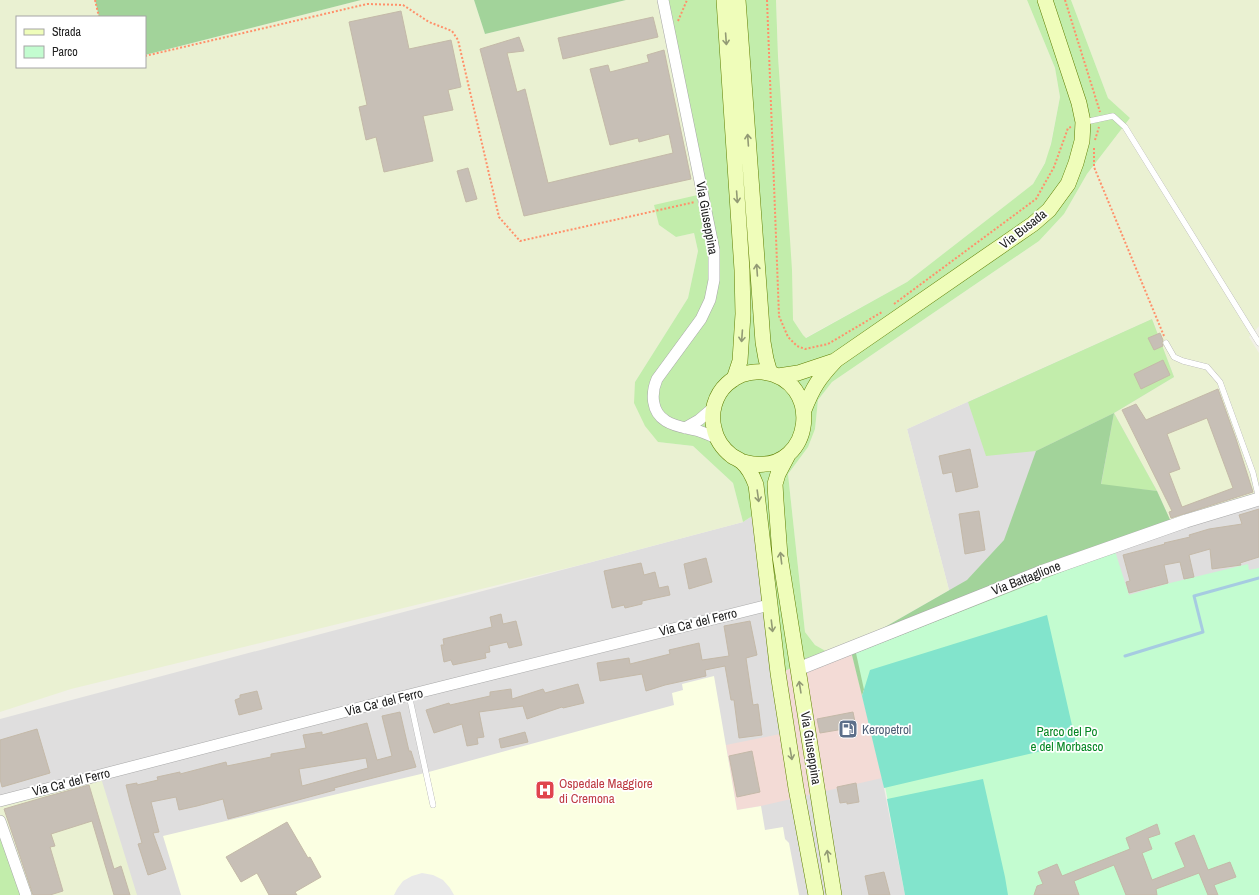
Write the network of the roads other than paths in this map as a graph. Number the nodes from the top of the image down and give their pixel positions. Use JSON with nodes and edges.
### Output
{"nodes":[{"id":1,"x":664,"y":0,"type":"edge"},
{"id":2,"x":724,"y":0,"type":"edge"},
{"id":3,"x":738,"y":0,"type":"edge"},
{"id":4,"x":1046,"y":1,"type":"edge"},
{"id":5,"x":1083,"y":122,"type":"junction"},
{"id":6,"x":1166,"y":343,"type":"road end"},
{"id":7,"x":1259,"y":343,"type":"edge"},
{"id":8,"x":836,"y":360,"type":"junction"},
{"id":9,"x":774,"y":374,"type":"junction"},
{"id":10,"x":734,"y":379,"type":"junction"},
{"id":11,"x":713,"y":408,"type":"junction"},
{"id":12,"x":804,"y":410,"type":"junction"},
{"id":13,"x":685,"y":428,"type":"junction"},
{"id":14,"x":717,"y":438,"type":"junction"},
{"id":15,"x":788,"y":454,"type":"junction"},
{"id":16,"x":742,"y":462,"type":"junction"},
{"id":17,"x":1259,"y":499,"type":"edge"},
{"id":18,"x":786,"y":600,"type":"junction"},
{"id":19,"x":769,"y":605,"type":"junction"},
{"id":20,"x":798,"y":668,"type":"junction"},
{"id":21,"x":778,"y":673,"type":"junction"},
{"id":22,"x":409,"y":695,"type":"junction"},
{"id":23,"x":0,"y":801,"type":"edge"},
{"id":24,"x":433,"y":805,"type":"dead end"},
{"id":25,"x":0,"y":821,"type":"edge"},
{"id":26,"x":26,"y":895,"type":"edge"},
{"id":27,"x":816,"y":895,"type":"edge"},
{"id":28,"x":834,"y":895,"type":"edge"}],
"edges":[{"from":1,"to":13,"type":"street","name":"Via Giuseppina"},
{"from":2,"to":10,"type":"main road","name":"Via Giuseppina","one_way":true},
{"from":9,"to":3,"type":"main road","one_way":true},
{"from":4,"to":5,"type":"main road","name":"Via Busada"},
{"from":5,"to":7,"type":"lane"},
{"from":5,"to":8,"type":"main road","name":"Via Busada"},
{"from":6,"to":17,"type":"lane"},
{"from":8,"to":9,"type":"main road","name":"Via Busada"},
{"from":8,"to":12,"type":"main road","name":"Via Busada"},
{"from":9,"to":10,"type":"main road"},
{"from":9,"to":12,"type":"main road"},
{"from":10,"to":11,"type":"main road"},
{"from":11,"to":13,"type":"street"},
{"from":11,"to":14,"type":"main road"},
{"from":12,"to":15,"type":"main road"},
{"from":13,"to":14,"type":"street","name":"Via Giuseppina"},
{"from":14,"to":16,"type":"main road"},
{"from":15,"to":16,"type":"main road"},
{"from":18,"to":15,"type":"main road","name":"Via Giuseppina","one_way":true},
{"from":16,"to":19,"type":"main road","name":"Via Giuseppina","one_way":true},
{"from":17,"to":20,"type":"street","name":"Via Battaglione"},
{"from":18,"to":19,"type":"main road"},
{"from":18,"to":20,"type":"main road","name":"Via Giuseppina"},
{"from":19,"to":21,"type":"main road","name":"Via Giuseppina","one_way":true},
{"from":19,"to":22,"type":"street","name":"Via Ca' del Ferro"},
{"from":20,"to":21,"type":"main road"},
{"from":28,"to":20,"type":"main road","name":"Via Giuseppina","one_way":true},
{"from":21,"to":27,"type":"main road","name":"Via Giuseppina","one_way":true},
{"from":22,"to":23,"type":"street","name":"Via Ca' del Ferro"},
{"from":22,"to":24,"type":"lane"},
{"from":25,"to":26,"type":"street"}]}
